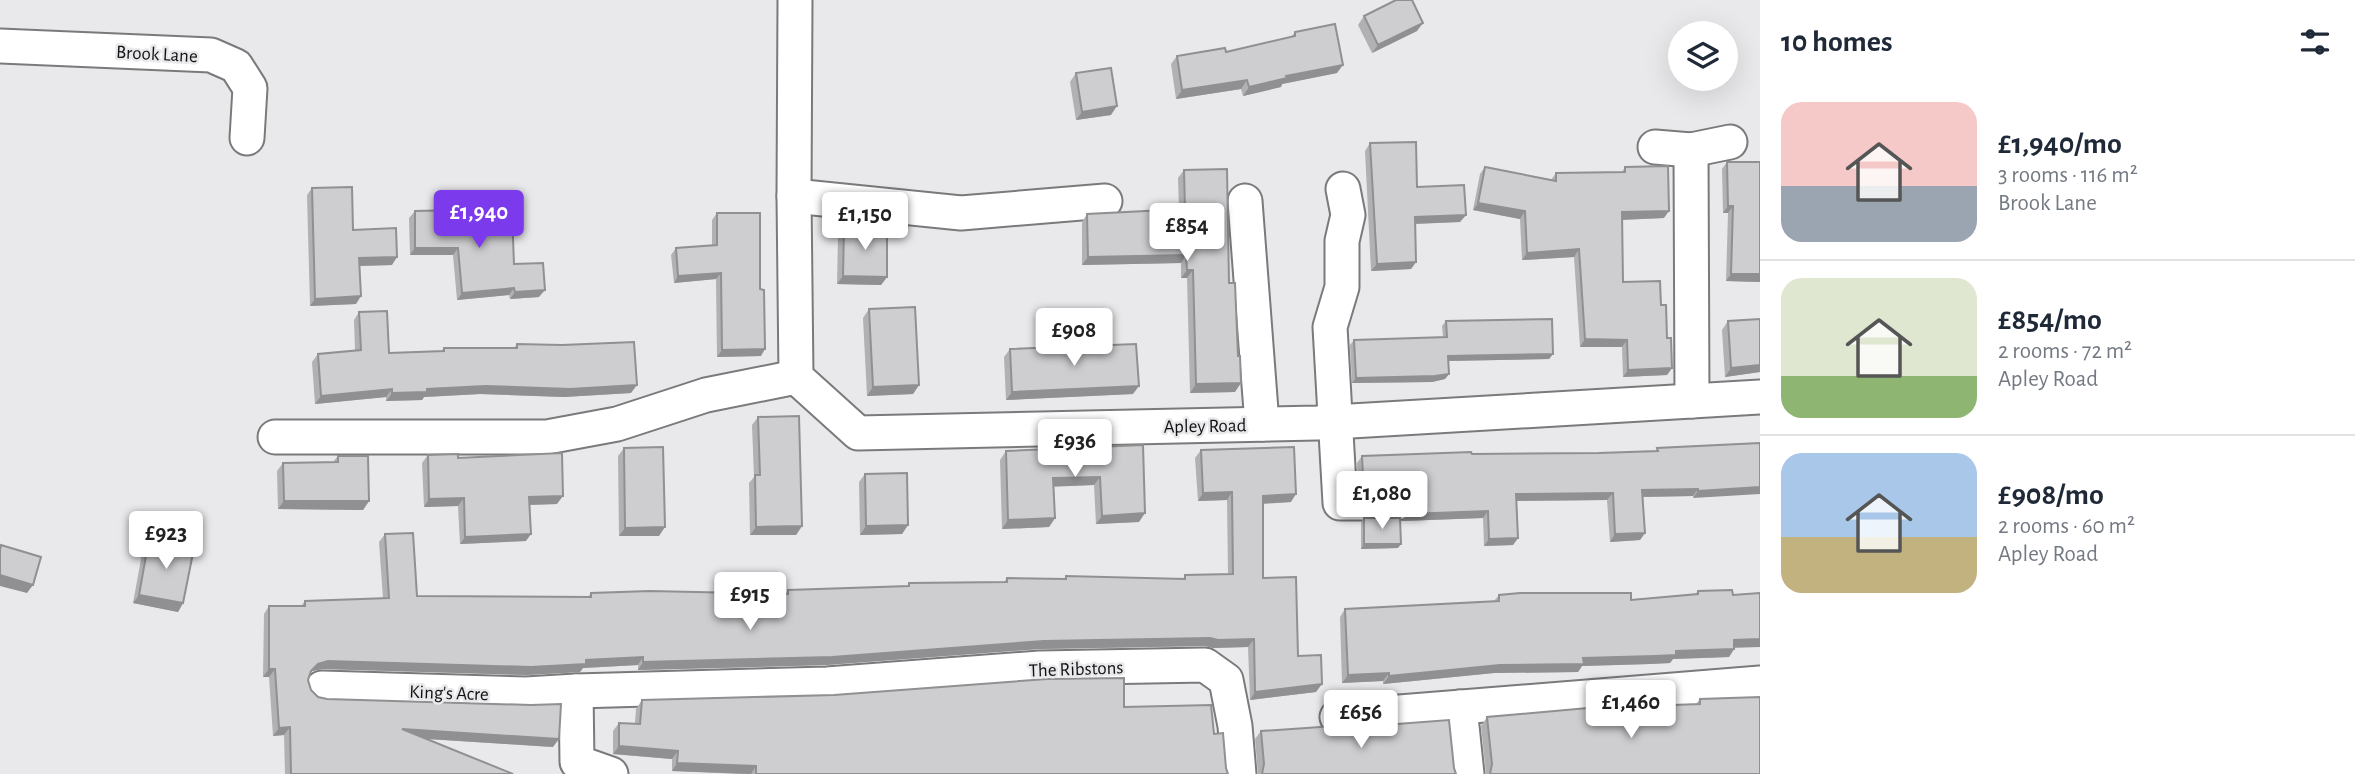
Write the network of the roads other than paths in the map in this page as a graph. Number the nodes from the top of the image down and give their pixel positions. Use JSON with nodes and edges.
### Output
{"nodes":[{"id":1,"x":795,"y":0,"type":"edge"},
{"id":2,"x":0,"y":46,"type":"edge"},
{"id":3,"x":247,"y":138,"type":"dead end"},
{"id":4,"x":1730,"y":142,"type":"dead end"},
{"id":5,"x":1655,"y":147,"type":"dead end"},
{"id":6,"x":1691,"y":150,"type":"junction"},
{"id":7,"x":1343,"y":189,"type":"dead end"},
{"id":8,"x":794,"y":196,"type":"junction"},
{"id":9,"x":1105,"y":201,"type":"dead end"},
{"id":10,"x":1245,"y":201,"type":"dead end"},
{"id":11,"x":796,"y":377,"type":"junction"},
{"id":12,"x":1760,"y":397,"type":"edge"},
{"id":13,"x":1692,"y":401,"type":"junction"},
{"id":14,"x":1334,"y":422,"type":"junction"},
{"id":15,"x":1262,"y":424,"type":"junction"},
{"id":16,"x":275,"y":437,"type":"dead end"},
{"id":17,"x":1397,"y":503,"type":"dead end"},
{"id":18,"x":1760,"y":683,"type":"edge"},
{"id":19,"x":827,"y":684,"type":"joint"},
{"id":20,"x":321,"y":688,"type":"dead end"},
{"id":21,"x":576,"y":691,"type":"junction"},
{"id":22,"x":1460,"y":707,"type":"junction"},
{"id":23,"x":1337,"y":717,"type":"dead end"},
{"id":24,"x":611,"y":774,"type":"edge"},
{"id":25,"x":1239,"y":774,"type":"edge"},
{"id":26,"x":1467,"y":774,"type":"edge"}],
"edges":[{"from":1,"to":8,"type":"street"},
{"from":2,"to":3,"type":"street","name":"Brook Lane"},
{"from":4,"to":6,"type":"street"},
{"from":5,"to":6,"type":"street"},
{"from":6,"to":13,"type":"street"},
{"from":7,"to":14,"type":"street"},
{"from":8,"to":9,"type":"street"},
{"from":8,"to":11,"type":"street"},
{"from":10,"to":15,"type":"street"},
{"from":11,"to":15,"type":"street","name":"Apley Road"},
{"from":11,"to":16,"type":"street"},
{"from":12,"to":13,"type":"street","name":"Apley Road"},
{"from":13,"to":14,"type":"street","name":"Apley Road"},
{"from":14,"to":15,"type":"street","name":"Apley Road"},
{"from":14,"to":17,"type":"street"},
{"from":18,"to":22,"type":"street"},
{"from":19,"to":21,"type":"street","name":"King's Acre"},
{"from":19,"to":25,"type":"street","name":"The Ribstons"},
{"from":20,"to":21,"type":"street","name":"King's Acre"},
{"from":21,"to":24,"type":"street"},
{"from":22,"to":23,"type":"street"},
{"from":22,"to":26,"type":"street"}]}
